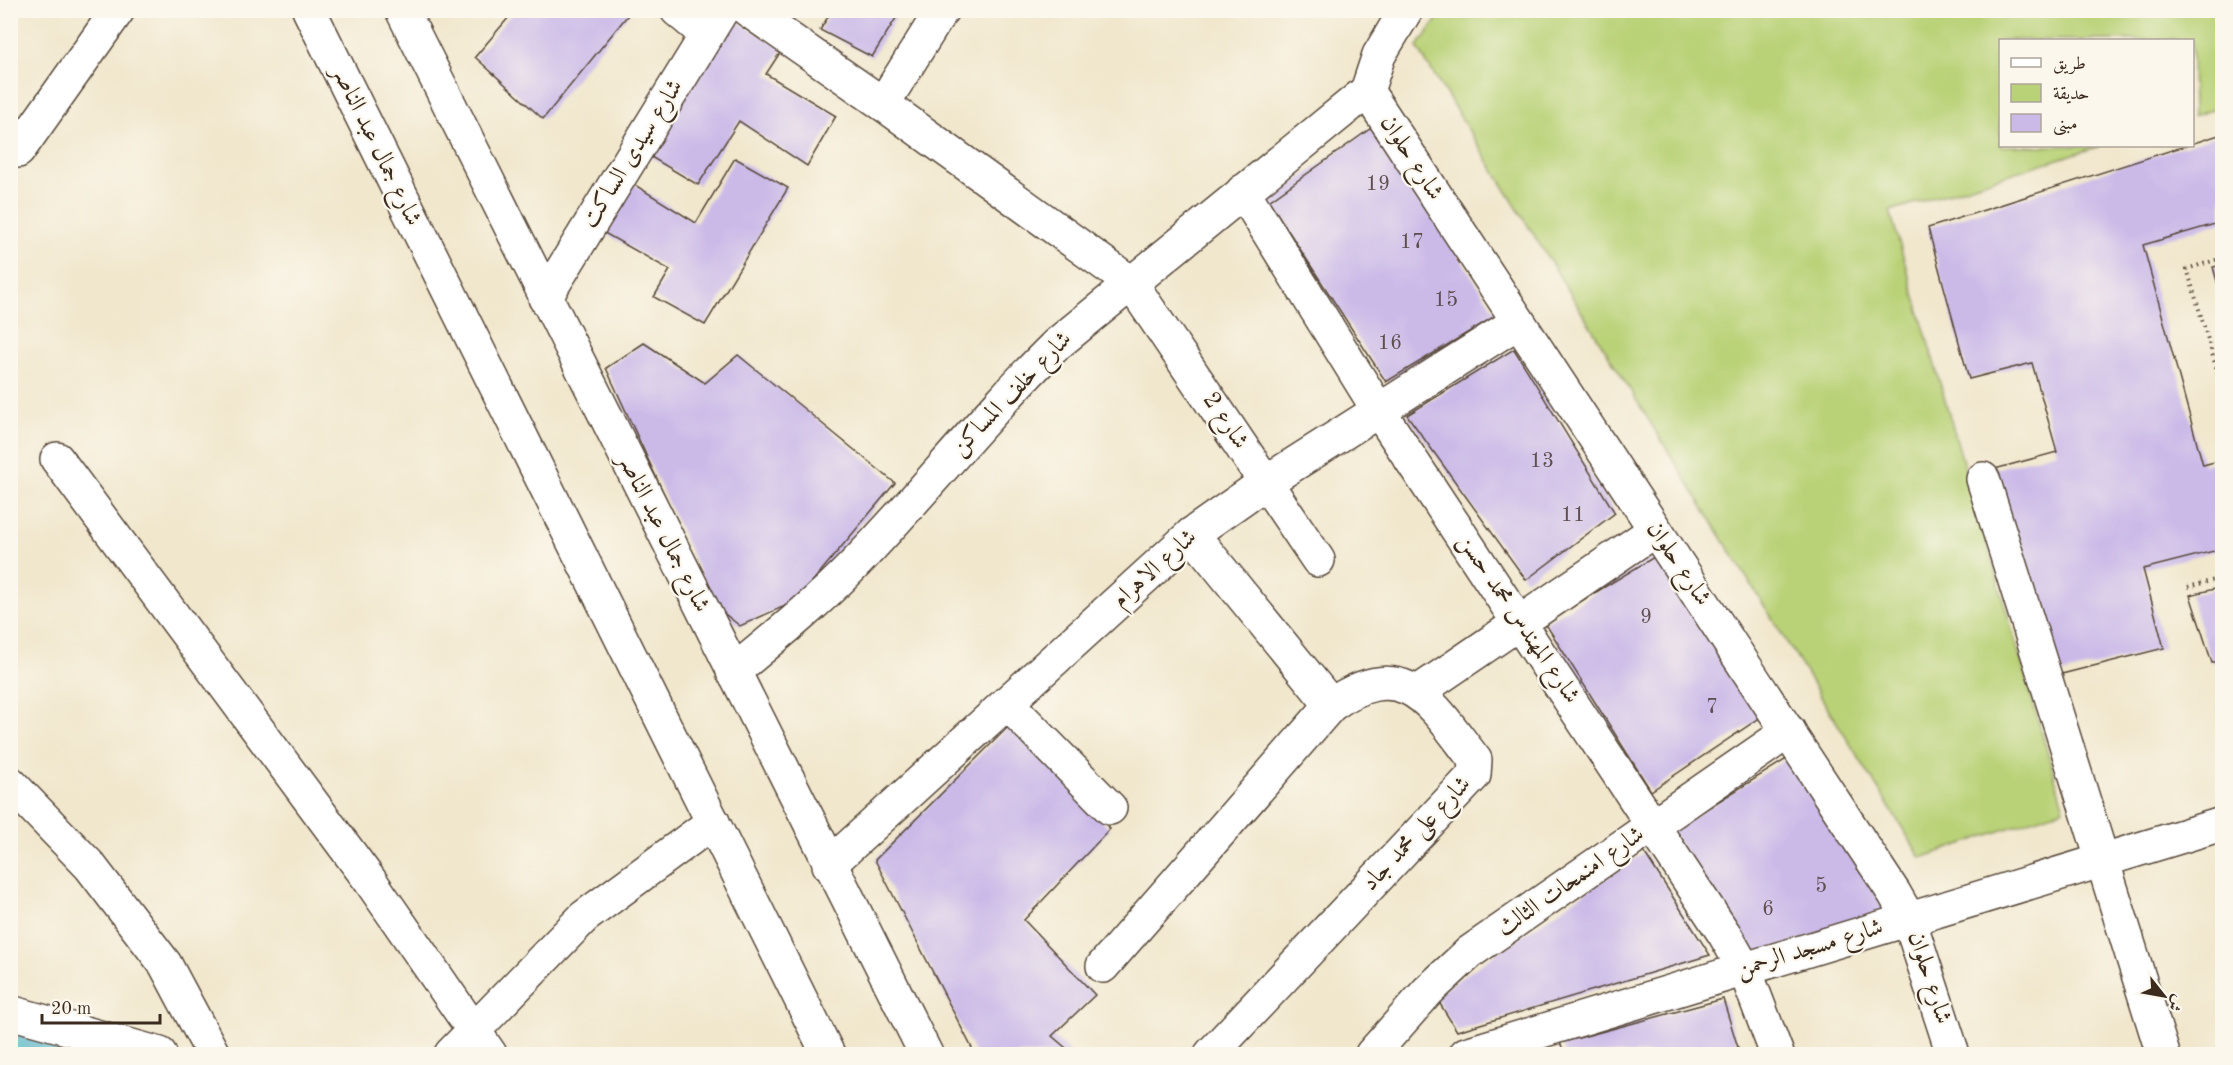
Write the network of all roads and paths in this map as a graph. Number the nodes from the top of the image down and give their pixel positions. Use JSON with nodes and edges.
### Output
{"nodes":[{"id":1,"x":118,"y":10,"type":"edge"},
{"id":2,"x":309,"y":10,"type":"edge"},
{"id":3,"x":402,"y":10,"type":"edge"},
{"id":4,"x":677,"y":10,"type":"edge"},
{"id":5,"x":748,"y":10,"type":"edge"},
{"id":6,"x":942,"y":10,"type":"edge"},
{"id":7,"x":1406,"y":10,"type":"edge"},
{"id":8,"x":714,"y":23,"type":"edge"},
{"id":9,"x":1367,"y":91,"type":"junction"},
{"id":10,"x":883,"y":104,"type":"junction"},
{"id":11,"x":10,"y":144,"type":"edge"},
{"id":12,"x":1244,"y":191,"type":"junction"},
{"id":13,"x":2223,"y":258,"type":"edge"},
{"id":14,"x":1131,"y":283,"type":"junction"},
{"id":15,"x":544,"y":298,"type":"junction"},
{"id":16,"x":1518,"y":322,"type":"junction"},
{"id":17,"x":2223,"y":387,"type":"edge"},
{"id":18,"x":1379,"y":411,"type":"junction"},
{"id":19,"x":57,"y":459,"type":"dead end"},
{"id":20,"x":1983,"y":479,"type":"dead end"},
{"id":21,"x":1266,"y":482,"type":"junction"},
{"id":22,"x":1655,"y":530,"type":"junction"},
{"id":23,"x":1192,"y":534,"type":"junction"},
{"id":24,"x":1318,"y":560,"type":"dead end"},
{"id":25,"x":2223,"y":578,"type":"edge"},
{"id":26,"x":2188,"y":587,"type":"dead end"},
{"id":27,"x":1519,"y":621,"type":"junction"},
{"id":28,"x":733,"y":672,"type":"junction"},
{"id":29,"x":1418,"y":692,"type":"junction"},
{"id":30,"x":1006,"y":703,"type":"junction"},
{"id":31,"x":1331,"y":705,"type":"junction"},
{"id":32,"x":1789,"y":731,"type":"junction"},
{"id":33,"x":10,"y":783,"type":"edge"},
{"id":34,"x":1110,"y":808,"type":"dead end"},
{"id":35,"x":713,"y":822,"type":"junction"},
{"id":36,"x":1654,"y":824,"type":"junction"},
{"id":37,"x":2223,"y":824,"type":"edge"},
{"id":38,"x":2102,"y":860,"type":"junction"},
{"id":39,"x":829,"y":865,"type":"junction"},
{"id":40,"x":1909,"y":919,"type":"junction"},
{"id":41,"x":1103,"y":966,"type":"dead end"},
{"id":42,"x":1745,"y":969,"type":"junction"},
{"id":43,"x":10,"y":1012,"type":"edge"},
{"id":44,"x":482,"y":1043,"type":"edge"},
{"id":45,"x":160,"y":1054,"type":"edge"},
{"id":46,"x":213,"y":1054,"type":"edge"},
{"id":47,"x":451,"y":1054,"type":"edge"},
{"id":48,"x":828,"y":1054,"type":"edge"},
{"id":49,"x":926,"y":1054,"type":"edge"},
{"id":50,"x":1211,"y":1054,"type":"edge"},
{"id":51,"x":1372,"y":1054,"type":"edge"},
{"id":52,"x":1466,"y":1054,"type":"edge"},
{"id":53,"x":1777,"y":1054,"type":"edge"},
{"id":54,"x":1953,"y":1054,"type":"edge"},
{"id":55,"x":2163,"y":1054,"type":"edge"}],
"edges":[{"from":1,"to":11,"type":"street"},
{"from":2,"to":35,"type":"street","name":"شارع جمال عبد الناصر"},
{"from":3,"to":15,"type":"street","name":"شارع جمال عبد الناصر"},
{"from":4,"to":8,"type":"street"},
{"from":5,"to":10,"type":"street"},
{"from":6,"to":10,"type":"street"},
{"from":7,"to":9,"type":"street"},
{"from":8,"to":15,"type":"street","name":"شارع سيدى الساكت"},
{"from":9,"to":12,"type":"street","name":"شارع خلف المساكن"},
{"from":9,"to":16,"type":"street","name":"شارع حلوان"},
{"from":10,"to":14,"type":"street"},
{"from":12,"to":14,"type":"street","name":"شارع خلف المساكن"},
{"from":12,"to":18,"type":"street","name":"شارع المهندس محمد حسن"},
{"from":13,"to":17,"type":"path"},
{"from":14,"to":21,"type":"street","name":"شارع 2"},
{"from":14,"to":28,"type":"street","name":"شارع خلف المساكن"},
{"from":15,"to":28,"type":"street","name":"شارع جمال عبد الناصر"},
{"from":16,"to":18,"type":"street","name":"شارع الاهرام"},
{"from":16,"to":22,"type":"street","name":"شارع حلوان"},
{"from":18,"to":21,"type":"street","name":"شارع الاهرام"},
{"from":18,"to":27,"type":"street","name":"شارع المهندس محمد حسن"},
{"from":19,"to":44,"type":"street"},
{"from":20,"to":38,"type":"street"},
{"from":21,"to":23,"type":"street","name":"شارع الاهرام"},
{"from":21,"to":24,"type":"street","name":"شارع 2"},
{"from":22,"to":27,"type":"street"},
{"from":22,"to":32,"type":"street","name":"شارع حلوان"},
{"from":23,"to":30,"type":"street","name":"شارع الاهرام"},
{"from":23,"to":31,"type":"street"},
{"from":25,"to":26,"type":"path"},
{"from":27,"to":29,"type":"street"},
{"from":27,"to":36,"type":"street","name":"شارع المهندس محمد حسن"},
{"from":28,"to":39,"type":"street","name":"شارع جمال عبد الناصر"},
{"from":29,"to":31,"type":"street"},
{"from":29,"to":50,"type":"street","name":"شارع على محمد جاد"},
{"from":30,"to":34,"type":"street"},
{"from":30,"to":39,"type":"street","name":"شارع الاهرام"},
{"from":31,"to":41,"type":"street"},
{"from":32,"to":36,"type":"street","name":"شارع امنمحات الثالث"},
{"from":32,"to":40,"type":"street","name":"شارع حلوان"},
{"from":33,"to":46,"type":"street"},
{"from":35,"to":44,"type":"street"},
{"from":35,"to":48,"type":"street","name":"شارع جمال عبد الناصر"},
{"from":36,"to":42,"type":"street","name":"شارع المهندس محمد حسن"},
{"from":36,"to":51,"type":"street","name":"شارع امنمحات الثالث"},
{"from":37,"to":38,"type":"street","name":"شارع مسجد الرحمن"},
{"from":38,"to":40,"type":"street","name":"شارع مسجد الرحمن"},
{"from":38,"to":55,"type":"street"},
{"from":39,"to":49,"type":"street","name":"شارع جمال عبد الناصر"},
{"from":40,"to":42,"type":"street","name":"شارع مسجد الرحمن"},
{"from":40,"to":54,"type":"street","name":"شارع حلوان"},
{"from":42,"to":52,"type":"street","name":"شارع مسجد الرحمن"},
{"from":42,"to":53,"type":"street","name":"شارع المهندس محمد حسن"},
{"from":43,"to":45,"type":"street"},
{"from":44,"to":47,"type":"street"}]}
